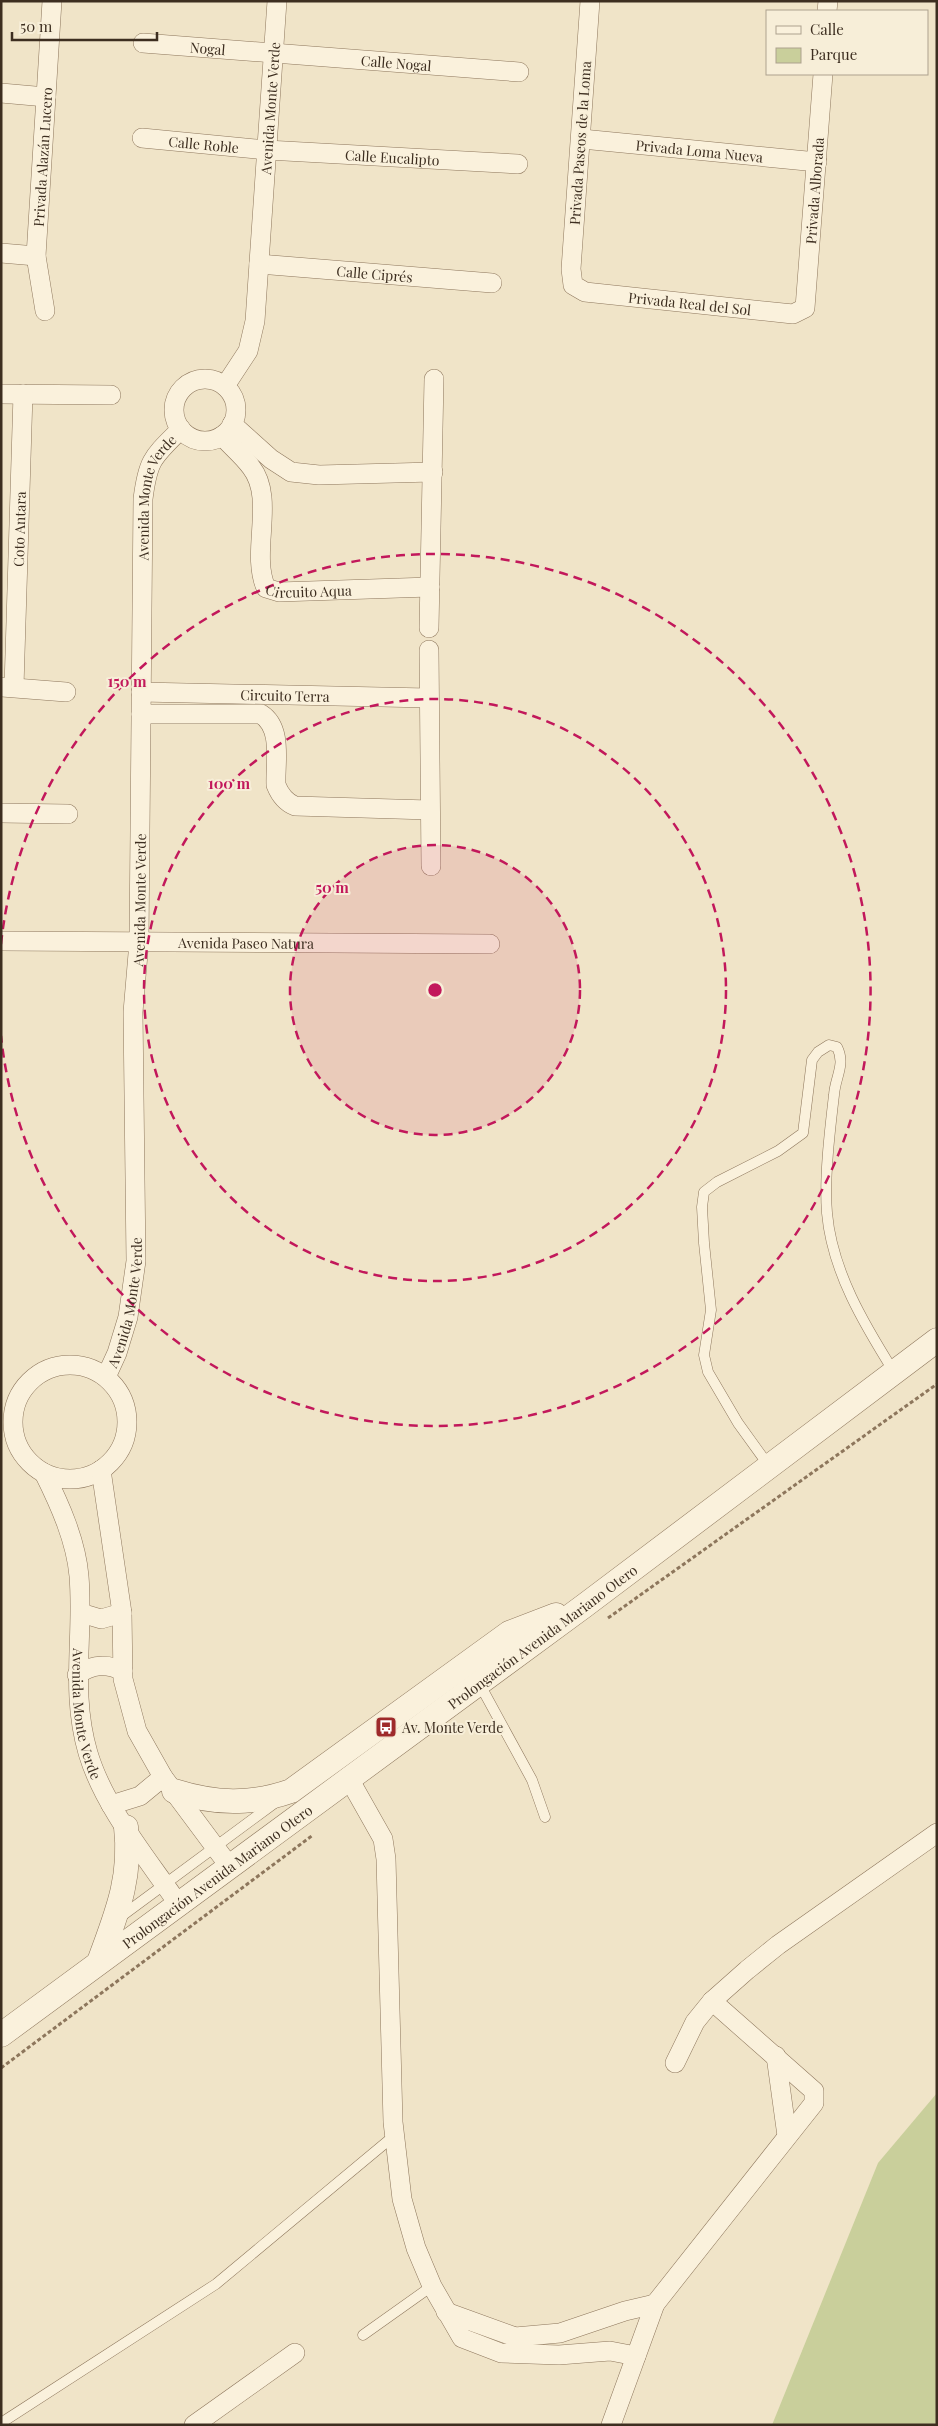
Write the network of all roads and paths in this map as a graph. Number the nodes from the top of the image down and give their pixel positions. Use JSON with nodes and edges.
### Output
{"nodes":[{"id":1,"x":52,"y":1,"type":"edge"},
{"id":2,"x":278,"y":1,"type":"edge"},
{"id":3,"x":590,"y":1,"type":"edge"},
{"id":4,"x":143,"y":43,"type":"dead end"},
{"id":5,"x":273,"y":53,"type":"junction"},
{"id":6,"x":520,"y":72,"type":"dead end"},
{"id":7,"x":823,"y":75,"type":"edge"},
{"id":8,"x":1,"y":93,"type":"edge"},
{"id":9,"x":46,"y":97,"type":"junction"},
{"id":10,"x":142,"y":138,"type":"dead end"},
{"id":11,"x":582,"y":139,"type":"junction"},
{"id":12,"x":267,"y":150,"type":"junction"},
{"id":13,"x":817,"y":162,"type":"junction"},
{"id":14,"x":518,"y":164,"type":"dead end"},
{"id":15,"x":1,"y":253,"type":"edge"},
{"id":16,"x":36,"y":256,"type":"junction"},
{"id":17,"x":259,"y":264,"type":"junction"},
{"id":18,"x":492,"y":283,"type":"dead end"},
{"id":19,"x":573,"y":285,"type":"joint"},
{"id":20,"x":805,"y":308,"type":"joint"},
{"id":21,"x":45,"y":311,"type":"dead end"},
{"id":22,"x":434,"y":379,"type":"dead end"},
{"id":23,"x":225,"y":386,"type":"junction"},
{"id":24,"x":1,"y":394,"type":"edge"},
{"id":25,"x":23,"y":394,"type":"junction"},
{"id":26,"x":111,"y":395,"type":"dead end"},
{"id":27,"x":181,"y":429,"type":"junction"},
{"id":28,"x":227,"y":430,"type":"junction"},
{"id":29,"x":433,"y":472,"type":"junction"},
{"id":30,"x":430,"y":587,"type":"junction"},
{"id":31,"x":429,"y":628,"type":"dead end"},
{"id":32,"x":430,"y":650,"type":"dead end"},
{"id":33,"x":8,"y":687,"type":"edge"},
{"id":34,"x":66,"y":692,"type":"dead end"},
{"id":35,"x":141,"y":692,"type":"junction"},
{"id":36,"x":428,"y":698,"type":"junction"},
{"id":37,"x":140,"y":714,"type":"junction"},
{"id":38,"x":429,"y":810,"type":"junction"},
{"id":39,"x":1,"y":813,"type":"edge"},
{"id":40,"x":68,"y":814,"type":"dead end"},
{"id":41,"x":431,"y":866,"type":"dead end"},
{"id":42,"x":1,"y":940,"type":"edge"},
{"id":43,"x":139,"y":942,"type":"junction"},
{"id":44,"x":490,"y":944,"type":"dead end"},
{"id":45,"x":937,"y":1340,"type":"edge"},
{"id":46,"x":894,"y":1372,"type":"junction"},
{"id":47,"x":106,"y":1377,"type":"junction"},
{"id":48,"x":937,"y":1384,"type":"edge"},
{"id":49,"x":8,"y":1404,"type":"edge"},
{"id":50,"x":769,"y":1466,"type":"junction"},
{"id":51,"x":102,"y":1470,"type":"junction"},
{"id":52,"x":44,"y":1473,"type":"junction"},
{"id":53,"x":584,"y":1606,"type":"junction"},
{"id":54,"x":81,"y":1613,"type":"junction"},
{"id":55,"x":122,"y":1613,"type":"junction"},
{"id":56,"x":603,"y":1621,"type":"dead end"},
{"id":57,"x":123,"y":1671,"type":"junction"},
{"id":58,"x":77,"y":1675,"type":"junction"},
{"id":59,"x":478,"y":1682,"type":"junction"},
{"id":60,"x":348,"y":1777,"type":"junction"},
{"id":61,"x":169,"y":1784,"type":"junction"},
{"id":62,"x":291,"y":1791,"type":"junction"},
{"id":63,"x":111,"y":1805,"type":"junction"},
{"id":64,"x":546,"y":1817,"type":"dead end"},
{"id":65,"x":126,"y":1827,"type":"junction"},
{"id":66,"x":319,"y":1830,"type":"dead end"},
{"id":67,"x":937,"y":1833,"type":"edge"},
{"id":68,"x":215,"y":1847,"type":"junction"},
{"id":69,"x":230,"y":1867,"type":"junction"},
{"id":70,"x":165,"y":1884,"type":"junction"},
{"id":71,"x":179,"y":1905,"type":"junction"},
{"id":72,"x":114,"y":1922,"type":"junction"},
{"id":73,"x":99,"y":1962,"type":"junction"},
{"id":74,"x":712,"y":2002,"type":"junction"},
{"id":75,"x":1,"y":2035,"type":"edge"},
{"id":76,"x":776,"y":2056,"type":"junction"},
{"id":77,"x":674,"y":2063,"type":"dead end"},
{"id":78,"x":1,"y":2068,"type":"edge"},
{"id":79,"x":395,"y":2135,"type":"junction"},
{"id":80,"x":787,"y":2136,"type":"junction"},
{"id":81,"x":432,"y":2286,"type":"junction"},
{"id":82,"x":655,"y":2304,"type":"junction"},
{"id":83,"x":446,"y":2312,"type":"junction"},
{"id":84,"x":363,"y":2335,"type":"dead end"},
{"id":85,"x":296,"y":2354,"type":"dead end"},
{"id":86,"x":636,"y":2356,"type":"junction"},
{"id":87,"x":1,"y":2423,"type":"edge"},
{"id":88,"x":194,"y":2425,"type":"edge"},
{"id":89,"x":611,"y":2425,"type":"edge"}],
"edges":[{"from":1,"to":9,"type":"street","name":"Privada Alazán Lucero"},
{"from":2,"to":5,"type":"street","name":"Avenida Monte Verde"},
{"from":3,"to":11,"type":"street","name":"Privada Paseos de la Loma"},
{"from":4,"to":5,"type":"street","name":"Nogal"},
{"from":5,"to":6,"type":"street","name":"Calle Nogal"},
{"from":5,"to":12,"type":"street","name":"Avenida Monte Verde"},
{"from":7,"to":13,"type":"street","name":"Privada Alborada"},
{"from":8,"to":9,"type":"street"},
{"from":9,"to":16,"type":"street","name":"Privada Alazán Lucero"},
{"from":10,"to":12,"type":"street","name":"Calle Roble"},
{"from":11,"to":13,"type":"street","name":"Privada Loma Nueva"},
{"from":11,"to":19,"type":"street","name":"Privada Paseos de la Loma"},
{"from":12,"to":14,"type":"street","name":"Calle Eucalipto"},
{"from":12,"to":17,"type":"street","name":"Avenida Monte Verde"},
{"from":13,"to":20,"type":"street","name":"Privada Alborada"},
{"from":15,"to":16,"type":"street"},
{"from":16,"to":21,"type":"street","name":"Privada Alazán Lucero"},
{"from":17,"to":18,"type":"street","name":"Calle Ciprés"},
{"from":17,"to":23,"type":"street","name":"Avenida Monte Verde"},
{"from":19,"to":20,"type":"street","name":"Privada Real del Sol"},
{"from":22,"to":29,"type":"street"},
{"from":23,"to":27,"type":"street"},
{"from":23,"to":28,"type":"street"},
{"from":24,"to":25,"type":"street"},
{"from":25,"to":26,"type":"street"},
{"from":25,"to":33,"type":"street","name":"Coto Antara"},
{"from":27,"to":28,"type":"street"},
{"from":27,"to":35,"type":"street","name":"Avenida Monte Verde"},
{"from":28,"to":29,"type":"street"},
{"from":28,"to":30,"type":"street","name":"Circuito Aqua"},
{"from":29,"to":30,"type":"street"},
{"from":30,"to":31,"type":"street"},
{"from":32,"to":36,"type":"street"},
{"from":33,"to":34,"type":"street","name":"Coto Antara"},
{"from":35,"to":36,"type":"street","name":"Circuito Terra"},
{"from":35,"to":37,"type":"street","name":"Avenida Monte Verde"},
{"from":36,"to":38,"type":"street"},
{"from":37,"to":38,"type":"street"},
{"from":37,"to":43,"type":"street","name":"Avenida Monte Verde"},
{"from":38,"to":41,"type":"street"},
{"from":39,"to":40,"type":"street"},
{"from":42,"to":43,"type":"street","name":"Avenida Paseo Natura"},
{"from":43,"to":44,"type":"street","name":"Avenida Paseo Natura"},
{"from":43,"to":47,"type":"street","name":"Avenida Monte Verde"},
{"from":45,"to":46,"type":"street","name":"Prolongación Avenida Mariano Otero"},
{"from":46,"to":50,"type":"street","name":"Prolongación Avenida Mariano Otero"},
{"from":46,"to":50,"type":"lane"},
{"from":47,"to":49,"type":"street"},
{"from":47,"to":51,"type":"street"},
{"from":48,"to":56,"type":"path"},
{"from":49,"to":52,"type":"street"},
{"from":50,"to":53,"type":"street","name":"Prolongación Avenida Mariano Otero"},
{"from":51,"to":52,"type":"street"},
{"from":51,"to":55,"type":"street"},
{"from":52,"to":54,"type":"street","name":"Avenida Monte Verde"},
{"from":53,"to":59,"type":"street","name":"Prolongación Avenida Mariano Otero"},
{"from":53,"to":62,"type":"street"},
{"from":54,"to":55,"type":"street"},
{"from":54,"to":58,"type":"street","name":"Avenida Monte Verde"},
{"from":55,"to":57,"type":"street"},
{"from":57,"to":58,"type":"street"},
{"from":57,"to":61,"type":"street"},
{"from":58,"to":63,"type":"street","name":"Avenida Monte Verde"},
{"from":59,"to":60,"type":"street","name":"Prolongación Avenida Mariano Otero"},
{"from":59,"to":64,"type":"lane"},
{"from":60,"to":69,"type":"street","name":"Prolongación Avenida Mariano Otero"},
{"from":60,"to":79,"type":"street"},
{"from":61,"to":62,"type":"street"},
{"from":61,"to":63,"type":"street"},
{"from":61,"to":68,"type":"street"},
{"from":62,"to":68,"type":"lane"},
{"from":63,"to":65,"type":"street","name":"Avenida Monte Verde"},
{"from":65,"to":70,"type":"street","name":"Avenida Monte Verde"},
{"from":65,"to":72,"type":"street"},
{"from":66,"to":78,"type":"path"},
{"from":67,"to":74,"type":"street"},
{"from":68,"to":69,"type":"street"},
{"from":68,"to":70,"type":"lane"},
{"from":69,"to":71,"type":"street","name":"Prolongación Avenida Mariano Otero"},
{"from":70,"to":71,"type":"street","name":"Avenida Monte Verde"},
{"from":70,"to":72,"type":"lane"},
{"from":71,"to":73,"type":"street","name":"Prolongación Avenida Mariano Otero"},
{"from":72,"to":73,"type":"street"},
{"from":73,"to":75,"type":"street","name":"Prolongación Avenida Mariano Otero"},
{"from":74,"to":76,"type":"street"},
{"from":74,"to":77,"type":"street"},
{"from":76,"to":80,"type":"street"},
{"from":76,"to":80,"type":"street"},
{"from":79,"to":81,"type":"street"},
{"from":79,"to":87,"type":"lane"},
{"from":80,"to":82,"type":"street"},
{"from":81,"to":83,"type":"street"},
{"from":81,"to":84,"type":"lane"},
{"from":82,"to":83,"type":"street"},
{"from":82,"to":86,"type":"street"},
{"from":83,"to":86,"type":"street"},
{"from":85,"to":88,"type":"street"},
{"from":86,"to":89,"type":"street"}]}
